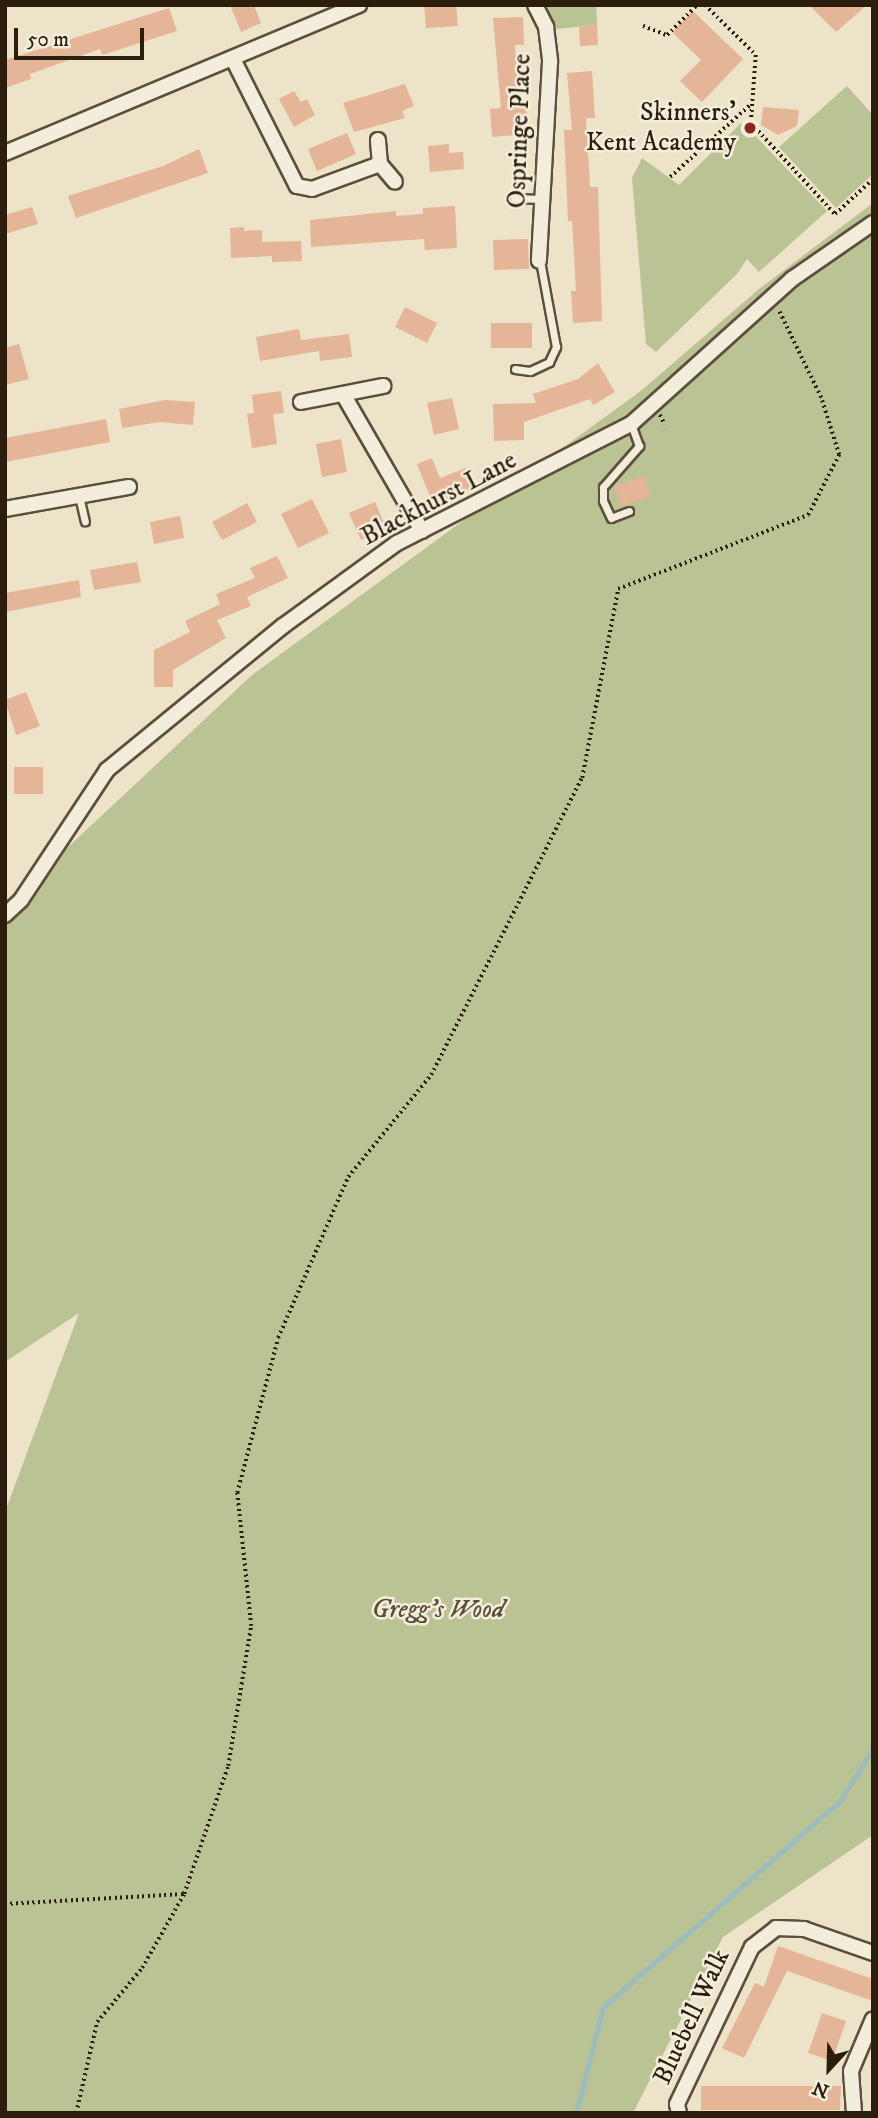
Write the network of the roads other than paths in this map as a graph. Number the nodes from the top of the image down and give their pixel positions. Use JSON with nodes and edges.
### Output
{"nodes":[{"id":1,"x":359,"y":5,"type":"edge"},
{"id":2,"x":535,"y":5,"type":"edge"},
{"id":3,"x":337,"y":10,"type":"edge"},
{"id":4,"x":233,"y":61,"type":"junction"},
{"id":5,"x":378,"y":140,"type":"dead end"},
{"id":6,"x":5,"y":153,"type":"edge"},
{"id":7,"x":380,"y":164,"type":"junction"},
{"id":8,"x":395,"y":182,"type":"dead end"},
{"id":9,"x":514,"y":198,"type":"dead end"},
{"id":10,"x":541,"y":199,"type":"junction"},
{"id":11,"x":873,"y":223,"type":"edge"},
{"id":12,"x":540,"y":261,"type":"joint"},
{"id":13,"x":515,"y":369,"type":"dead end"},
{"id":14,"x":383,"y":386,"type":"dead end"},
{"id":15,"x":343,"y":394,"type":"junction"},
{"id":16,"x":301,"y":402,"type":"dead end"},
{"id":17,"x":631,"y":424,"type":"junction"},
{"id":18,"x":129,"y":487,"type":"dead end"},
{"id":19,"x":79,"y":496,"type":"junction"},
{"id":20,"x":5,"y":509,"type":"edge"},
{"id":21,"x":629,"y":511,"type":"dead end"},
{"id":22,"x":85,"y":522,"type":"dead end"},
{"id":23,"x":422,"y":531,"type":"junction"},
{"id":24,"x":5,"y":915,"type":"edge"},
{"id":25,"x":873,"y":1953,"type":"edge"},
{"id":26,"x":873,"y":2019,"type":"edge"},
{"id":27,"x":678,"y":2113,"type":"edge"},
{"id":28,"x":853,"y":2113,"type":"edge"}],
"edges":[{"from":1,"to":3,"type":"street"},
{"from":2,"to":10,"type":"street","name":"Ospringe Place"},
{"from":3,"to":4,"type":"street"},
{"from":4,"to":6,"type":"street"},
{"from":4,"to":7,"type":"street"},
{"from":5,"to":7,"type":"street"},
{"from":7,"to":8,"type":"street"},
{"from":9,"to":10,"type":"lane"},
{"from":10,"to":12,"type":"street","name":"Ospringe Place"},
{"from":11,"to":17,"type":"street","name":"Blackhurst Lane"},
{"from":12,"to":13,"type":"lane"},
{"from":14,"to":15,"type":"street"},
{"from":15,"to":16,"type":"street"},
{"from":15,"to":23,"type":"street"},
{"from":17,"to":21,"type":"lane"},
{"from":17,"to":23,"type":"street","name":"Blackhurst Lane"},
{"from":18,"to":19,"type":"street"},
{"from":19,"to":20,"type":"street"},
{"from":19,"to":22,"type":"lane"},
{"from":23,"to":24,"type":"street","name":"Blackhurst Lane"},
{"from":25,"to":27,"type":"street","name":"Bluebell Walk"},
{"from":26,"to":28,"type":"street"}]}
